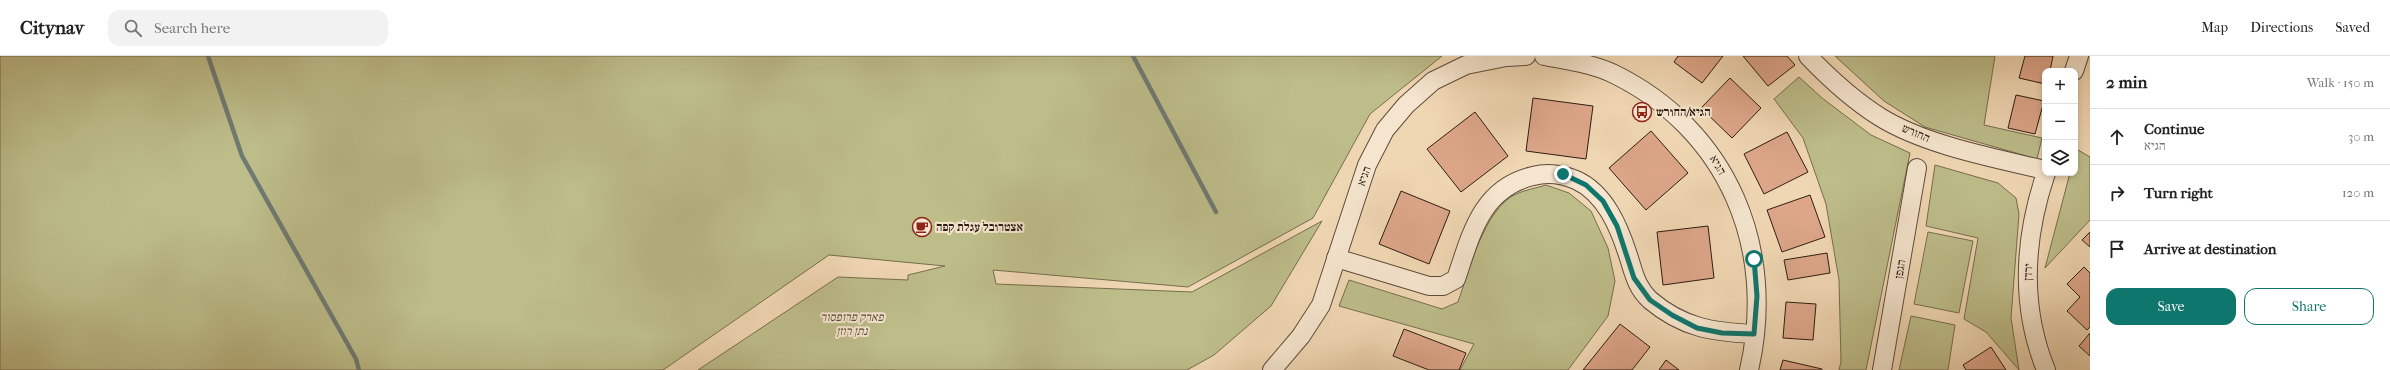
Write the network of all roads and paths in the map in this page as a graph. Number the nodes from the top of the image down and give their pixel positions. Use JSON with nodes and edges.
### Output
{"nodes":[{"id":1,"x":1526,"y":56,"type":"edge"},
{"id":2,"x":1544,"y":56,"type":"edge"},
{"id":3,"x":1808,"y":56,"type":"edge"},
{"id":4,"x":2079,"y":56,"type":"edge"},
{"id":5,"x":1582,"y":60,"type":"edge"},
{"id":6,"x":2075,"y":68,"type":"edge"},
{"id":7,"x":1917,"y":168,"type":"dead end"},
{"id":8,"x":2042,"y":169,"type":"edge"},
{"id":9,"x":2045,"y":176,"type":"edge"},
{"id":10,"x":1336,"y":258,"type":"junction"},
{"id":11,"x":1754,"y":334,"type":"junction"},
{"id":12,"x":1272,"y":370,"type":"edge"},
{"id":13,"x":1749,"y":370,"type":"edge"},
{"id":14,"x":1882,"y":370,"type":"edge"},
{"id":15,"x":2046,"y":370,"type":"edge"}],
"edges":[{"from":1,"to":10,"type":"street","name":"הגיא"},
{"from":2,"to":5,"type":"street","name":"הגיא"},
{"from":3,"to":8,"type":"street","name":"החורש"},
{"from":4,"to":6,"type":"street"},
{"from":5,"to":11,"type":"street","name":"הגיא"},
{"from":7,"to":14,"type":"street","name":"הגפן"},
{"from":9,"to":15,"type":"street","name":"ירדן"},
{"from":10,"to":11,"type":"street"},
{"from":10,"to":12,"type":"street","name":"הגיא"},
{"from":11,"to":13,"type":"street","name":"הגיא"}]}
